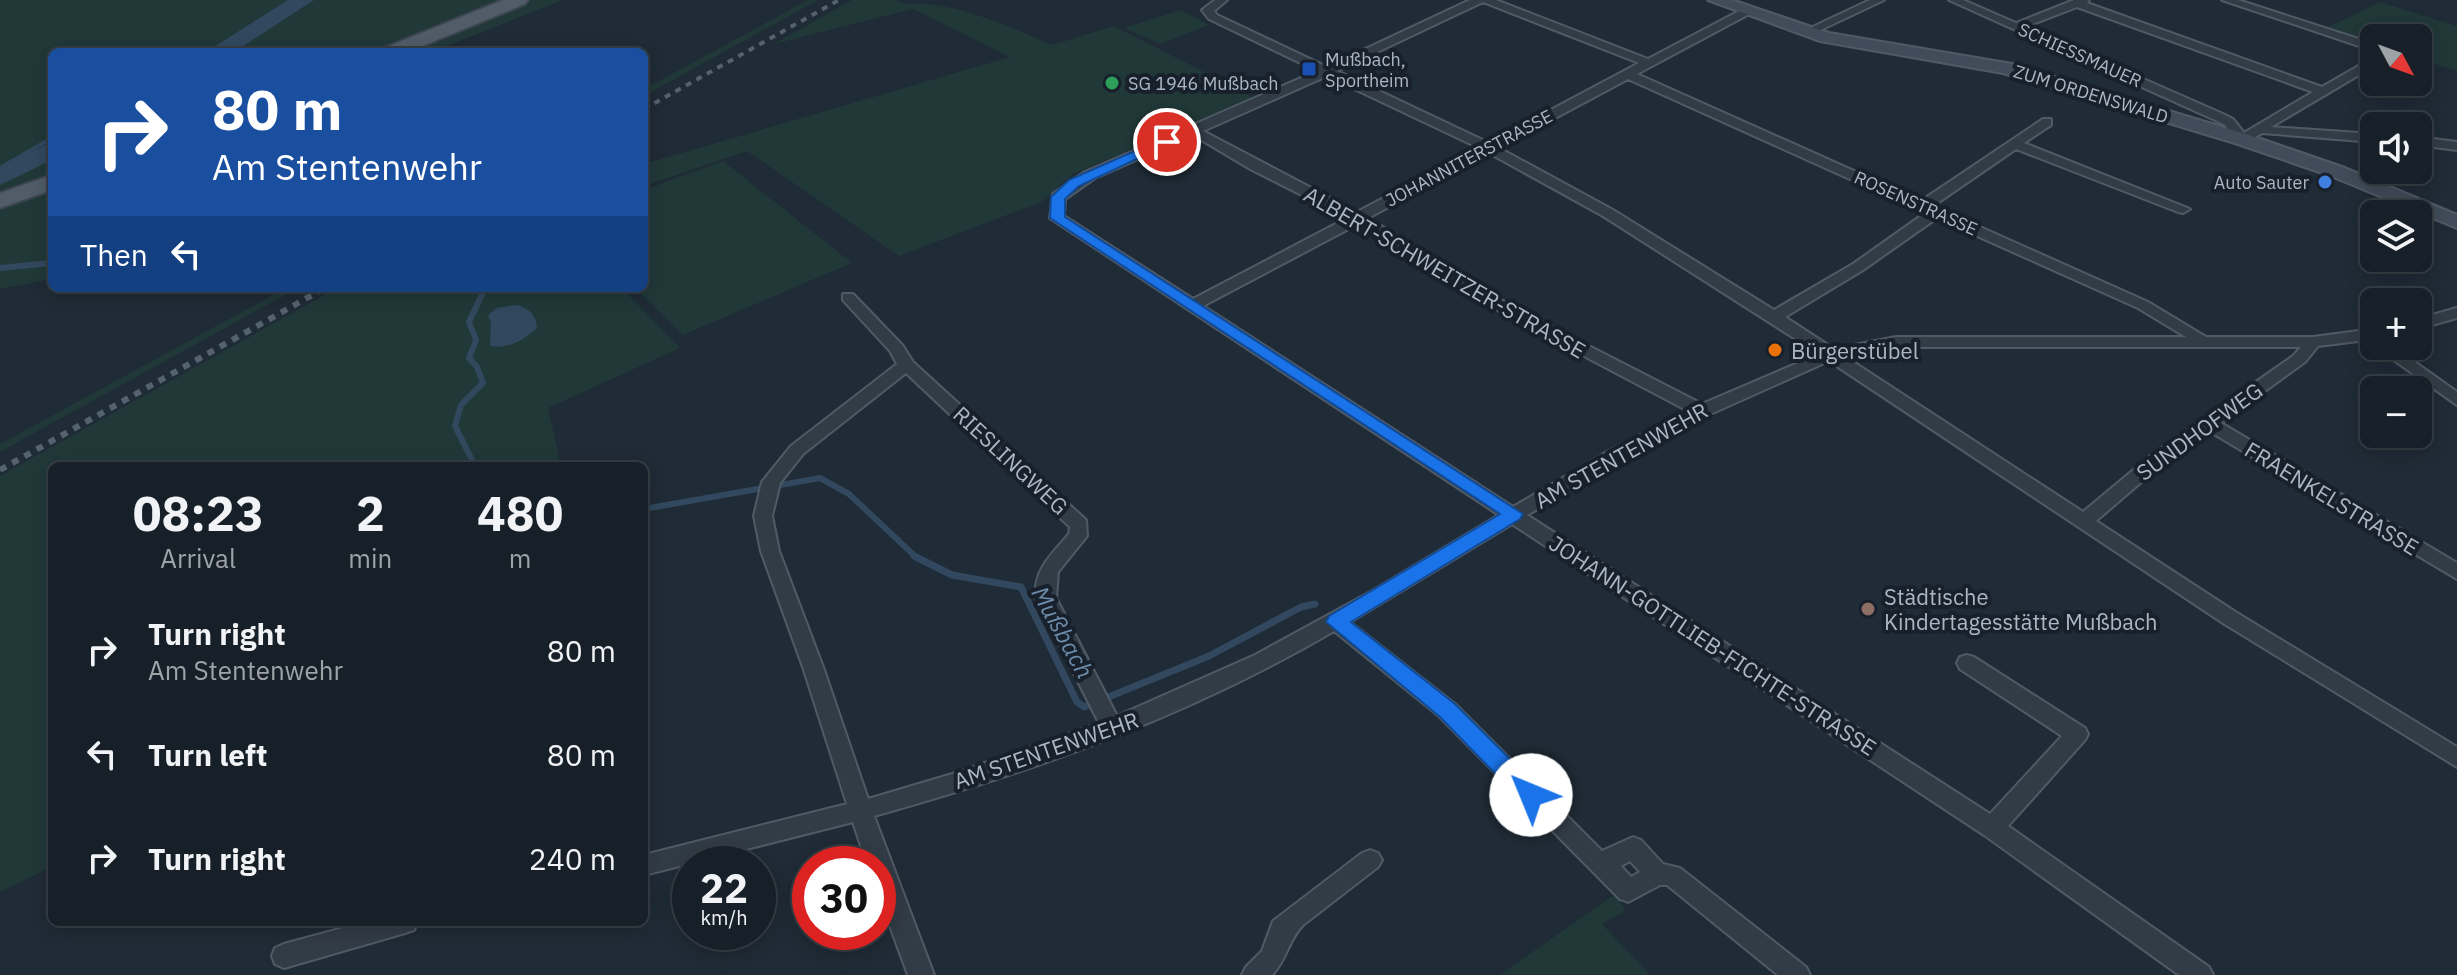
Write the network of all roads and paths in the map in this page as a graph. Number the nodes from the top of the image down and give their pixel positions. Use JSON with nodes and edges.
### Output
{"nodes":[{"id":1,"x":519,"y":0,"type":"edge"},
{"id":2,"x":1222,"y":0,"type":"edge"},
{"id":3,"x":1479,"y":0,"type":"edge"},
{"id":4,"x":1486,"y":0,"type":"edge"},
{"id":5,"x":1716,"y":0,"type":"edge"},
{"id":6,"x":1849,"y":0,"type":"edge"},
{"id":7,"x":1879,"y":0,"type":"edge"},
{"id":8,"x":1954,"y":0,"type":"edge"},
{"id":9,"x":2227,"y":0,"type":"edge"},
{"id":10,"x":2081,"y":1,"type":"edge"},
{"id":11,"x":1865,"y":6,"type":"junction"},
{"id":12,"x":1747,"y":11,"type":"junction"},
{"id":13,"x":2016,"y":27,"type":"junction"},
{"id":14,"x":1808,"y":32,"type":"junction"},
{"id":15,"x":2360,"y":43,"type":"edge"},
{"id":16,"x":401,"y":48,"type":"edge"},
{"id":17,"x":1649,"y":63,"type":"junction"},
{"id":18,"x":2360,"y":69,"type":"edge"},
{"id":19,"x":1327,"y":71,"type":"junction"},
{"id":20,"x":1628,"y":75,"type":"junction"},
{"id":21,"x":2322,"y":91,"type":"junction"},
{"id":22,"x":2047,"y":122,"type":"dead end"},
{"id":23,"x":1193,"y":130,"type":"junction"},
{"id":24,"x":2250,"y":133,"type":"junction"},
{"id":25,"x":2360,"y":137,"type":"edge"},
{"id":26,"x":2432,"y":143,"type":"edge"},
{"id":27,"x":2015,"y":144,"type":"junction"},
{"id":28,"x":2457,"y":146,"type":"edge"},
{"id":29,"x":1489,"y":148,"type":"junction"},
{"id":30,"x":48,"y":183,"type":"edge"},
{"id":31,"x":0,"y":201,"type":"edge"},
{"id":32,"x":1930,"y":209,"type":"junction"},
{"id":33,"x":2183,"y":209,"type":"dead end"},
{"id":34,"x":1357,"y":217,"type":"junction"},
{"id":35,"x":2457,"y":222,"type":"edge"},
{"id":36,"x":848,"y":297,"type":"dead end"},
{"id":37,"x":1192,"y":306,"type":"junction"},
{"id":38,"x":2457,"y":313,"type":"edge"},
{"id":39,"x":1774,"y":317,"type":"junction"},
{"id":40,"x":2432,"y":320,"type":"edge"},
{"id":41,"x":2360,"y":338,"type":"edge"},
{"id":42,"x":2200,"y":340,"type":"junction"},
{"id":43,"x":2313,"y":342,"type":"junction"},
{"id":44,"x":1829,"y":353,"type":"junction"},
{"id":45,"x":2401,"y":360,"type":"edge"},
{"id":46,"x":906,"y":365,"type":"junction"},
{"id":47,"x":2457,"y":400,"type":"edge"},
{"id":48,"x":1700,"y":410,"type":"junction"},
{"id":49,"x":2207,"y":422,"type":"junction"},
{"id":50,"x":1513,"y":514,"type":"junction"},
{"id":51,"x":2083,"y":522,"type":"junction"},
{"id":52,"x":2457,"y":572,"type":"edge"},
{"id":53,"x":1336,"y":622,"type":"junction"},
{"id":54,"x":1967,"y":663,"type":"dead end"},
{"id":55,"x":1113,"y":729,"type":"junction"},
{"id":56,"x":2457,"y":758,"type":"edge"},
{"id":57,"x":861,"y":809,"type":"junction"},
{"id":58,"x":1992,"y":828,"type":"junction"},
{"id":59,"x":1370,"y":860,"type":"dead end"},
{"id":60,"x":648,"y":864,"type":"edge"},
{"id":61,"x":1604,"y":864,"type":"junction"},
{"id":62,"x":1657,"y":874,"type":"junction"},
{"id":63,"x":391,"y":926,"type":"edge"},
{"id":64,"x":284,"y":956,"type":"dead end"},
{"id":65,"x":921,"y":975,"type":"edge"},
{"id":66,"x":1255,"y":975,"type":"edge"},
{"id":67,"x":1797,"y":975,"type":"edge"},
{"id":68,"x":2200,"y":975,"type":"edge"}],
"edges":[{"from":1,"to":16,"type":"main road"},
{"from":2,"to":19,"type":"street"},
{"from":3,"to":19,"type":"street","name":"JOHANN-GOTTLIEB-FICHTE-STRASSE"},
{"from":4,"to":17,"type":"street"},
{"from":5,"to":12,"type":"street","name":"ZUM ORDENSWALD"},
{"from":6,"to":11,"type":"street"},
{"from":7,"to":11,"type":"street"},
{"from":8,"to":13,"type":"street","name":"SCHIESSMAUER"},
{"from":9,"to":15,"type":"street"},
{"from":10,"to":13,"type":"street"},
{"from":10,"to":21,"type":"street"},
{"from":11,"to":14,"type":"street"},
{"from":12,"to":14,"type":"street","name":"ZUM ORDENSWALD"},
{"from":12,"to":17,"type":"street","name":"JOHANNITERSTRASSE"},
{"from":13,"to":24,"type":"street","name":"SCHIESSMAUER"},
{"from":14,"to":24,"type":"street","name":"ZUM ORDENSWALD"},
{"from":17,"to":20,"type":"street","name":"JOHANNITERSTRASSE"},
{"from":18,"to":21,"type":"street"},
{"from":19,"to":23,"type":"street","name":"JOHANN-GOTTLIEB-FICHTE-STRASSE"},
{"from":19,"to":29,"type":"street"},
{"from":20,"to":29,"type":"street","name":"JOHANNITERSTRASSE"},
{"from":20,"to":32,"type":"street","name":"ROSENSTRASSE"},
{"from":21,"to":24,"type":"street"},
{"from":22,"to":27,"type":"street"},
{"from":23,"to":34,"type":"street","name":"ALBERT-SCHWEITZER-STRASSE"},
{"from":23,"to":37,"type":"street","name":"JOHANN-GOTTLIEB-FICHTE-STRASSE"},
{"from":24,"to":25,"type":"street"},
{"from":24,"to":35,"type":"street","name":"ZUM ORDENSWALD"},
{"from":26,"to":28,"type":"street"},
{"from":27,"to":32,"type":"street"},
{"from":27,"to":33,"type":"street"},
{"from":29,"to":34,"type":"street","name":"JOHANNITERSTRASSE"},
{"from":29,"to":39,"type":"street"},
{"from":30,"to":31,"type":"main road"},
{"from":32,"to":39,"type":"street"},
{"from":32,"to":42,"type":"street","name":"ROSENSTRASSE"},
{"from":34,"to":37,"type":"street","name":"JOHANNITERSTRASSE"},
{"from":34,"to":48,"type":"street","name":"ALBERT-SCHWEITZER-STRASSE"},
{"from":36,"to":46,"type":"street","name":"RIESLINGWEG"},
{"from":37,"to":50,"type":"street","name":"JOHANN-GOTTLIEB-FICHTE-STRASSE"},
{"from":38,"to":40,"type":"street"},
{"from":39,"to":44,"type":"street"},
{"from":41,"to":43,"type":"street","name":"AM STENTENWEHR"},
{"from":42,"to":43,"type":"street","name":"AM STENTENWEHR"},
{"from":42,"to":44,"type":"street","name":"AM STENTENWEHR"},
{"from":43,"to":49,"type":"street","name":"SUNDHOFWEG"},
{"from":44,"to":48,"type":"street","name":"AM STENTENWEHR"},
{"from":44,"to":51,"type":"street"},
{"from":45,"to":47,"type":"street"},
{"from":46,"to":55,"type":"street","name":"RIESLINGWEG"},
{"from":46,"to":57,"type":"street"},
{"from":48,"to":50,"type":"street","name":"AM STENTENWEHR"},
{"from":49,"to":51,"type":"street","name":"SUNDHOFWEG"},
{"from":49,"to":52,"type":"street","name":"FRAENKELSTRASSE"},
{"from":50,"to":53,"type":"street","name":"AM STENTENWEHR"},
{"from":50,"to":58,"type":"street","name":"JOHANN-GOTTLIEB-FICHTE-STRASSE"},
{"from":51,"to":56,"type":"street"},
{"from":53,"to":55,"type":"street","name":"AM STENTENWEHR"},
{"from":53,"to":61,"type":"street"},
{"from":54,"to":58,"type":"street"},
{"from":55,"to":57,"type":"street","name":"AM STENTENWEHR"},
{"from":57,"to":60,"type":"street","name":"AM STENTENWEHR"},
{"from":57,"to":65,"type":"street"},
{"from":58,"to":68,"type":"street","name":"JOHANN-GOTTLIEB-FICHTE-STRASSE"},
{"from":59,"to":66,"type":"street"},
{"from":61,"to":62,"type":"street"},
{"from":61,"to":62,"type":"street"},
{"from":62,"to":67,"type":"street"},
{"from":63,"to":64,"type":"street"}]}
